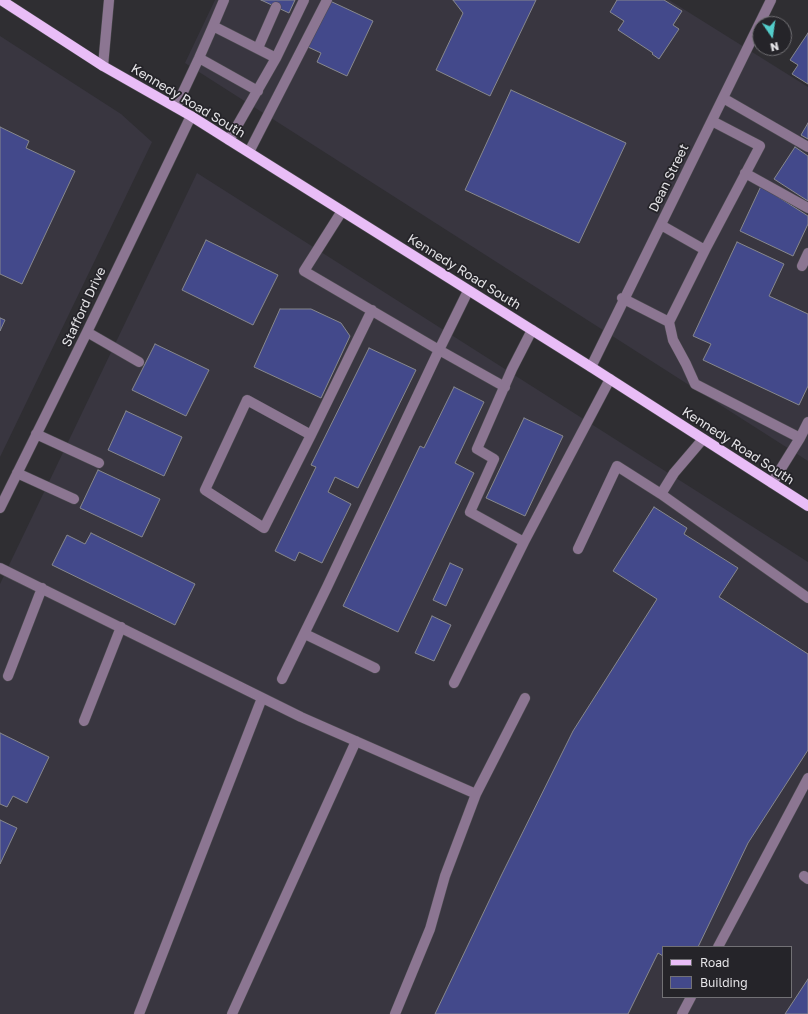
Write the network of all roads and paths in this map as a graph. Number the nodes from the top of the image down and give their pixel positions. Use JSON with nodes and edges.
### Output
{"nodes":[{"id":1,"x":1,"y":0,"type":"edge"},
{"id":2,"x":109,"y":0,"type":"edge"},
{"id":3,"x":224,"y":0,"type":"edge"},
{"id":4,"x":304,"y":0,"type":"edge"},
{"id":5,"x":327,"y":0,"type":"edge"},
{"id":6,"x":771,"y":0,"type":"edge"},
{"id":7,"x":276,"y":7,"type":"dead end"},
{"id":8,"x":212,"y":26,"type":"junction"},
{"id":9,"x":258,"y":48,"type":"junction"},
{"id":10,"x":199,"y":58,"type":"junction"},
{"id":11,"x":276,"y":58,"type":"junction"},
{"id":12,"x":103,"y":66,"type":"junction"},
{"id":13,"x":258,"y":91,"type":"junction"},
{"id":14,"x":723,"y":98,"type":"junction"},
{"id":15,"x":176,"y":107,"type":"junction"},
{"id":16,"x":191,"y":116,"type":"junction"},
{"id":17,"x":712,"y":120,"type":"junction"},
{"id":18,"x":229,"y":140,"type":"junction"},
{"id":19,"x":808,"y":147,"type":"edge"},
{"id":20,"x":249,"y":152,"type":"junction"},
{"id":21,"x":746,"y":173,"type":"junction"},
{"id":22,"x":808,"y":208,"type":"edge"},
{"id":23,"x":342,"y":211,"type":"junction"},
{"id":24,"x":661,"y":225,"type":"junction"},
{"id":25,"x":705,"y":250,"type":"junction"},
{"id":26,"x":808,"y":253,"type":"edge"},
{"id":27,"x":802,"y":266,"type":"dead end"},
{"id":28,"x":468,"y":291,"type":"junction"},
{"id":29,"x":623,"y":299,"type":"junction"},
{"id":30,"x":372,"y":310,"type":"junction"},
{"id":31,"x":669,"y":322,"type":"junction"},
{"id":32,"x":532,"y":330,"type":"junction"},
{"id":33,"x":87,"y":332,"type":"junction"},
{"id":34,"x":439,"y":350,"type":"junction"},
{"id":35,"x":139,"y":362,"type":"dead end"},
{"id":36,"x":591,"y":367,"type":"junction"},
{"id":37,"x":610,"y":379,"type":"junction"},
{"id":38,"x":505,"y":387,"type":"junction"},
{"id":39,"x":808,"y":422,"type":"edge"},
{"id":40,"x":36,"y":434,"type":"junction"},
{"id":41,"x":311,"y":435,"type":"junction"},
{"id":42,"x":800,"y":438,"type":"junction"},
{"id":43,"x":703,"y":439,"type":"junction"},
{"id":44,"x":98,"y":463,"type":"dead end"},
{"id":45,"x":17,"y":473,"type":"junction"},
{"id":46,"x":772,"y":484,"type":"junction"},
{"id":47,"x":661,"y":494,"type":"junction"},
{"id":48,"x":74,"y":499,"type":"dead end"},
{"id":49,"x":808,"y":506,"type":"edge"},
{"id":50,"x":0,"y":508,"type":"edge"},
{"id":51,"x":524,"y":542,"type":"junction"},
{"id":52,"x":578,"y":549,"type":"dead end"},
{"id":53,"x":0,"y":568,"type":"edge"},
{"id":54,"x":42,"y":588,"type":"junction"},
{"id":55,"x":808,"y":598,"type":"edge"},
{"id":56,"x":121,"y":627,"type":"junction"},
{"id":57,"x":305,"y":634,"type":"junction"},
{"id":58,"x":375,"y":668,"type":"dead end"},
{"id":59,"x":8,"y":676,"type":"dead end"},
{"id":60,"x":282,"y":679,"type":"dead end"},
{"id":61,"x":454,"y":683,"type":"dead end"},
{"id":62,"x":262,"y":698,"type":"junction"},
{"id":63,"x":525,"y":698,"type":"dead end"},
{"id":64,"x":84,"y":721,"type":"dead end"},
{"id":65,"x":356,"y":741,"type":"junction"},
{"id":66,"x":808,"y":778,"type":"edge"},
{"id":67,"x":476,"y":794,"type":"junction"},
{"id":68,"x":719,"y":946,"type":"edge"},
{"id":69,"x":690,"y":998,"type":"edge"},
{"id":70,"x":139,"y":1014,"type":"edge"},
{"id":71,"x":232,"y":1014,"type":"edge"},
{"id":72,"x":395,"y":1014,"type":"edge"},
{"id":73,"x":682,"y":1014,"type":"edge"}],
"edges":[{"from":1,"to":12,"type":"main road","name":"Kennedy Road South"},
{"from":2,"to":12,"type":"street"},
{"from":3,"to":8,"type":"street"},
{"from":4,"to":11,"type":"street"},
{"from":5,"to":20,"type":"street"},
{"from":6,"to":14,"type":"street","name":"Dean Street"},
{"from":7,"to":9,"type":"street"},
{"from":8,"to":9,"type":"street"},
{"from":8,"to":10,"type":"street"},
{"from":9,"to":11,"type":"street"},
{"from":10,"to":13,"type":"street"},
{"from":10,"to":15,"type":"street"},
{"from":11,"to":13,"type":"street"},
{"from":12,"to":15,"type":"main road","name":"Kennedy Road South"},
{"from":13,"to":18,"type":"street"},
{"from":14,"to":17,"type":"street","name":"Dean Street"},
{"from":14,"to":19,"type":"street"},
{"from":15,"to":16,"type":"main road","name":"Kennedy Road South"},
{"from":16,"to":18,"type":"main road","name":"Kennedy Road South"},
{"from":16,"to":33,"type":"street","name":"Stafford Drive"},
{"from":17,"to":21,"type":"street"},
{"from":17,"to":24,"type":"street","name":"Dean Street"},
{"from":18,"to":20,"type":"main road","name":"Kennedy Road South"},
{"from":20,"to":23,"type":"main road","name":"Kennedy Road South"},
{"from":21,"to":22,"type":"street"},
{"from":21,"to":25,"type":"street"},
{"from":23,"to":28,"type":"main road","name":"Kennedy Road South"},
{"from":23,"to":30,"type":"street"},
{"from":24,"to":25,"type":"street"},
{"from":24,"to":29,"type":"street","name":"Dean Street"},
{"from":25,"to":31,"type":"street"},
{"from":26,"to":27,"type":"street"},
{"from":28,"to":32,"type":"main road","name":"Kennedy Road South"},
{"from":28,"to":34,"type":"street"},
{"from":29,"to":31,"type":"street"},
{"from":29,"to":36,"type":"street","name":"Dean Street"},
{"from":30,"to":34,"type":"street"},
{"from":30,"to":41,"type":"street"},
{"from":31,"to":42,"type":"street"},
{"from":32,"to":36,"type":"main road","name":"Kennedy Road South"},
{"from":32,"to":38,"type":"street"},
{"from":33,"to":35,"type":"street"},
{"from":33,"to":40,"type":"street","name":"Stafford Drive"},
{"from":34,"to":38,"type":"street"},
{"from":34,"to":57,"type":"street"},
{"from":36,"to":37,"type":"main road","name":"Kennedy Road South"},
{"from":37,"to":43,"type":"main road","name":"Kennedy Road South"},
{"from":37,"to":51,"type":"street"},
{"from":38,"to":51,"type":"street"},
{"from":39,"to":42,"type":"street"},
{"from":40,"to":44,"type":"street"},
{"from":40,"to":45,"type":"street","name":"Stafford Drive"},
{"from":41,"to":41,"type":"street"},
{"from":42,"to":46,"type":"street"},
{"from":43,"to":46,"type":"main road","name":"Kennedy Road South"},
{"from":43,"to":47,"type":"street"},
{"from":45,"to":48,"type":"street"},
{"from":45,"to":50,"type":"street","name":"Stafford Drive"},
{"from":46,"to":49,"type":"main road","name":"Kennedy Road South"},
{"from":47,"to":52,"type":"street"},
{"from":47,"to":55,"type":"street"},
{"from":51,"to":61,"type":"street"},
{"from":53,"to":54,"type":"street"},
{"from":54,"to":56,"type":"street"},
{"from":54,"to":59,"type":"street"},
{"from":56,"to":62,"type":"street"},
{"from":56,"to":64,"type":"street"},
{"from":57,"to":58,"type":"street"},
{"from":57,"to":60,"type":"street"},
{"from":62,"to":65,"type":"street"},
{"from":62,"to":70,"type":"street"},
{"from":63,"to":67,"type":"street"},
{"from":65,"to":67,"type":"street"},
{"from":65,"to":71,"type":"street"},
{"from":66,"to":68,"type":"street"},
{"from":67,"to":72,"type":"street"},
{"from":69,"to":73,"type":"street"}]}
